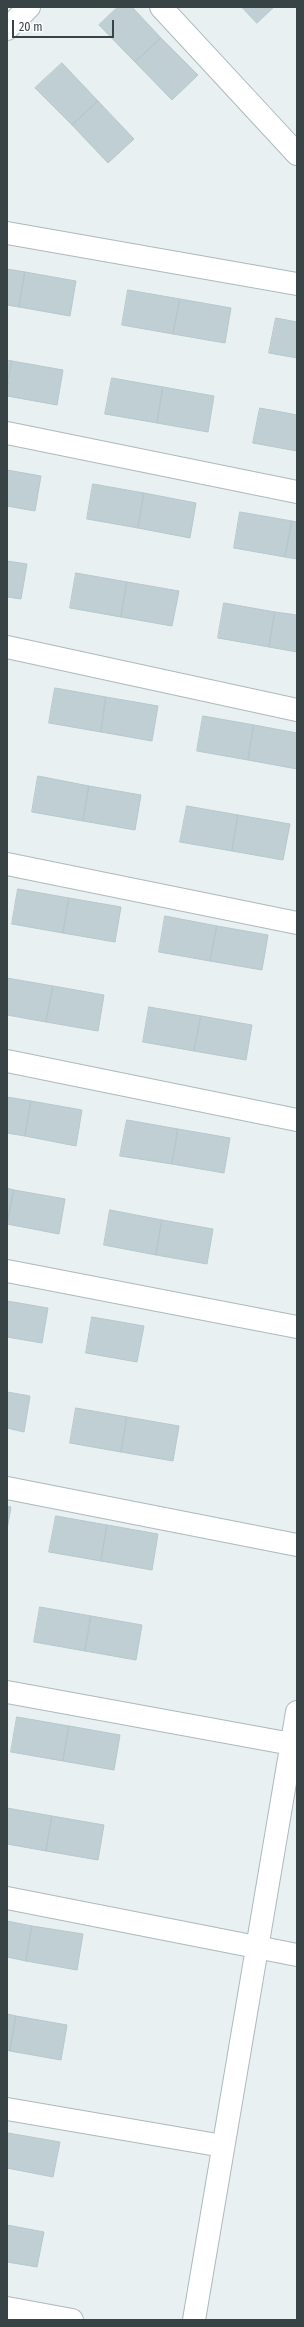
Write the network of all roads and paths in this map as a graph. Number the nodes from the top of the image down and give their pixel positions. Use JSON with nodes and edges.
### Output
{"nodes":[{"id":1,"x":29,"y":7,"type":"edge"},
{"id":2,"x":161,"y":7,"type":"edge"},
{"id":3,"x":7,"y":28,"type":"edge"},
{"id":4,"x":297,"y":154,"type":"edge"},
{"id":5,"x":7,"y":233,"type":"edge"},
{"id":6,"x":297,"y":284,"type":"edge"},
{"id":7,"x":7,"y":433,"type":"edge"},
{"id":8,"x":297,"y":492,"type":"edge"},
{"id":9,"x":7,"y":647,"type":"edge"},
{"id":10,"x":297,"y":710,"type":"edge"},
{"id":11,"x":7,"y":864,"type":"edge"},
{"id":12,"x":297,"y":923,"type":"edge"},
{"id":13,"x":7,"y":1061,"type":"edge"},
{"id":14,"x":297,"y":1120,"type":"edge"},
{"id":15,"x":7,"y":1271,"type":"edge"},
{"id":16,"x":297,"y":1327,"type":"edge"},
{"id":17,"x":7,"y":1488,"type":"edge"},
{"id":18,"x":297,"y":1546,"type":"edge"},
{"id":19,"x":7,"y":1692,"type":"edge"},
{"id":20,"x":297,"y":1712,"type":"edge"},
{"id":21,"x":295,"y":1744,"type":"edge"},
{"id":22,"x":7,"y":1898,"type":"edge"},
{"id":23,"x":256,"y":1947,"type":"junction"},
{"id":24,"x":297,"y":1955,"type":"edge"},
{"id":25,"x":7,"y":2108,"type":"edge"},
{"id":26,"x":223,"y":2146,"type":"junction"},
{"id":27,"x":7,"y":2308,"type":"edge"},
{"id":28,"x":72,"y":2320,"type":"edge"},
{"id":29,"x":194,"y":2320,"type":"edge"}],
"edges":[{"from":1,"to":3,"type":"street"},
{"from":2,"to":4,"type":"street"},
{"from":5,"to":6,"type":"street"},
{"from":7,"to":8,"type":"street"},
{"from":9,"to":10,"type":"street"},
{"from":11,"to":12,"type":"street"},
{"from":13,"to":14,"type":"street"},
{"from":15,"to":16,"type":"street"},
{"from":17,"to":18,"type":"street"},
{"from":19,"to":21,"type":"street"},
{"from":20,"to":21,"type":"street"},
{"from":21,"to":23,"type":"street"},
{"from":22,"to":23,"type":"street"},
{"from":23,"to":24,"type":"street"},
{"from":23,"to":26,"type":"street"},
{"from":25,"to":26,"type":"street"},
{"from":26,"to":29,"type":"street"},
{"from":27,"to":28,"type":"street"}]}
